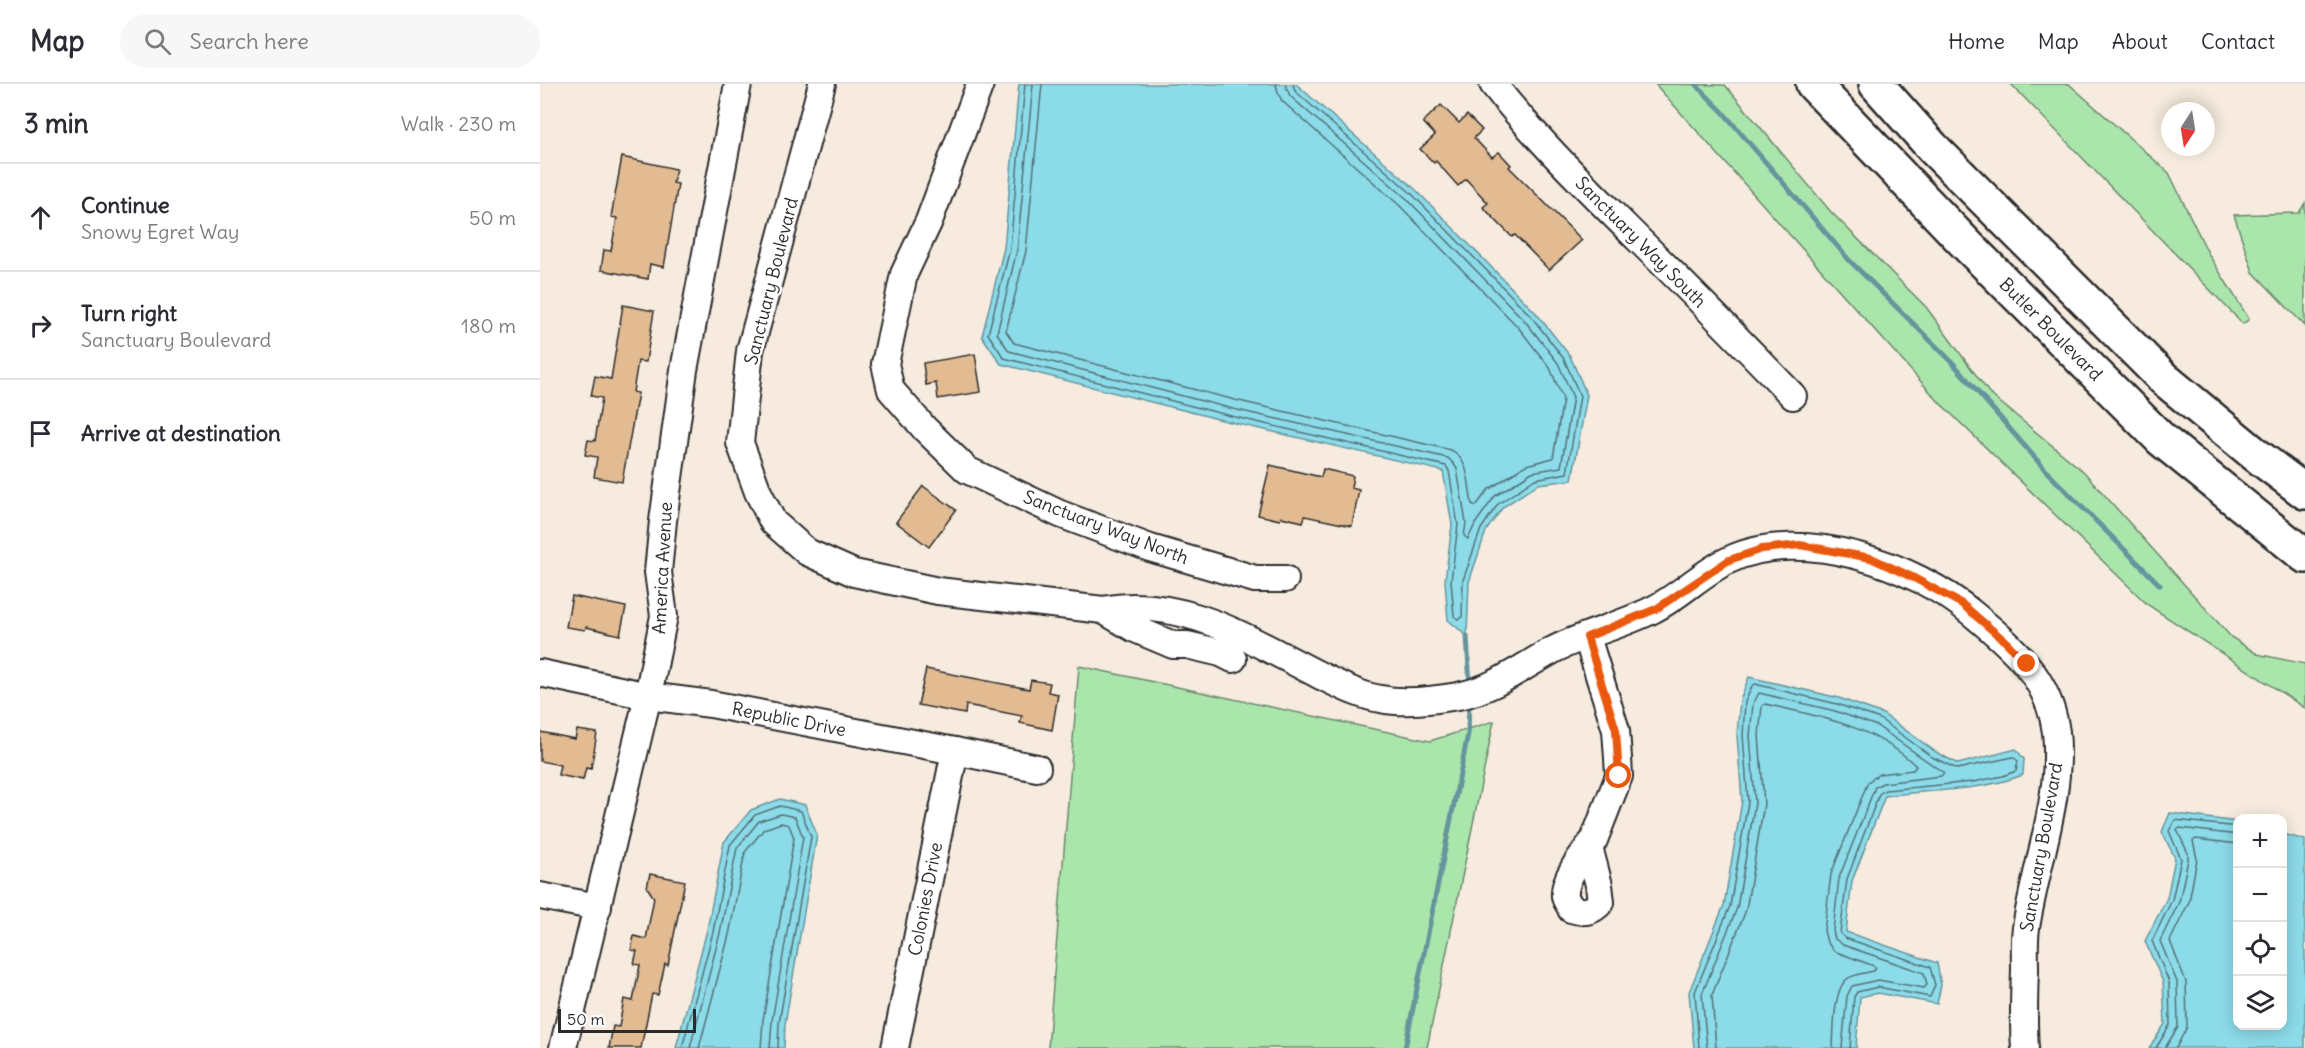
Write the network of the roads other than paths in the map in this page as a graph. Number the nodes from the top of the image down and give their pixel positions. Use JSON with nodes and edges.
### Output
{"nodes":[{"id":1,"x":738,"y":84,"type":"edge"},
{"id":2,"x":822,"y":84,"type":"edge"},
{"id":3,"x":980,"y":84,"type":"edge"},
{"id":4,"x":1493,"y":84,"type":"edge"},
{"id":5,"x":1813,"y":84,"type":"edge"},
{"id":6,"x":1876,"y":84,"type":"edge"},
{"id":7,"x":1907,"y":84,"type":"edge"},
{"id":8,"x":2096,"y":311,"type":"junction"},
{"id":9,"x":1793,"y":396,"type":"dead end"},
{"id":10,"x":2305,"y":492,"type":"edge"},
{"id":11,"x":2305,"y":556,"type":"edge"},
{"id":12,"x":1285,"y":579,"type":"dead end"},
{"id":13,"x":1103,"y":610,"type":"junction"},
{"id":14,"x":1587,"y":637,"type":"junction"},
{"id":15,"x":1270,"y":651,"type":"junction"},
{"id":16,"x":540,"y":673,"type":"edge"},
{"id":17,"x":648,"y":696,"type":"junction"},
{"id":18,"x":955,"y":751,"type":"junction"},
{"id":19,"x":1037,"y":768,"type":"dead end"},
{"id":20,"x":1588,"y":847,"type":"dead end"},
{"id":21,"x":540,"y":896,"type":"edge"},
{"id":22,"x":598,"y":907,"type":"junction"},
{"id":23,"x":563,"y":1048,"type":"edge"},
{"id":24,"x":895,"y":1048,"type":"edge"},
{"id":25,"x":2025,"y":1048,"type":"edge"}],
"edges":[{"from":1,"to":17,"type":"street","name":"America Avenue"},
{"from":2,"to":13,"type":"street","name":"Sanctuary Boulevard"},
{"from":3,"to":12,"type":"street","name":"Sanctuary Way North"},
{"from":4,"to":9,"type":"street","name":"Sanctuary Way South"},
{"from":5,"to":11,"type":"highway","name":"Butler Boulevard"},
{"from":6,"to":8,"type":"highway"},
{"from":7,"to":8,"type":"highway"},
{"from":8,"to":10,"type":"highway"},
{"from":13,"to":15,"type":"street","name":"Sanctuary Boulevard"},
{"from":13,"to":15,"type":"street","name":"Sanctuary Boulevard"},
{"from":14,"to":15,"type":"street","name":"Sanctuary Boulevard"},
{"from":14,"to":20,"type":"street"},
{"from":14,"to":25,"type":"street","name":"Sanctuary Boulevard"},
{"from":16,"to":17,"type":"street","name":"Republic Drive"},
{"from":17,"to":18,"type":"street","name":"Republic Drive"},
{"from":17,"to":22,"type":"street","name":"America Avenue"},
{"from":18,"to":19,"type":"street","name":"Republic Drive"},
{"from":18,"to":24,"type":"street","name":"Colonies Drive"},
{"from":21,"to":22,"type":"street"},
{"from":22,"to":23,"type":"street","name":"America Avenue"}]}
